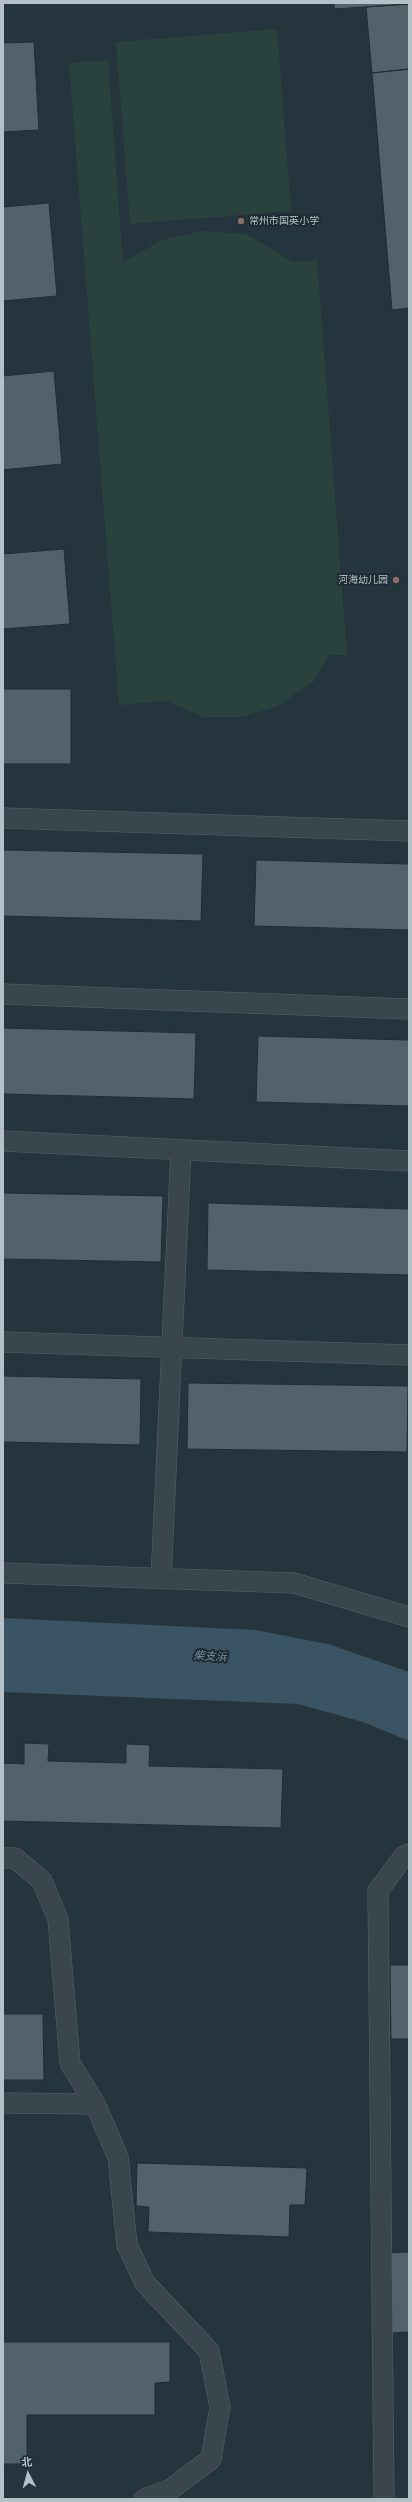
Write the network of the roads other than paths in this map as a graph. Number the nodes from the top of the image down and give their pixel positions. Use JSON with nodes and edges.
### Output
{"nodes":[{"id":1,"x":3,"y":818,"type":"edge"},
{"id":2,"x":409,"y":831,"type":"edge"},
{"id":3,"x":3,"y":994,"type":"edge"},
{"id":4,"x":409,"y":1009,"type":"edge"},
{"id":5,"x":3,"y":1141,"type":"edge"},
{"id":6,"x":181,"y":1150,"type":"junction"},
{"id":7,"x":409,"y":1161,"type":"edge"},
{"id":8,"x":3,"y":1342,"type":"edge"},
{"id":9,"x":172,"y":1347,"type":"junction"},
{"id":10,"x":409,"y":1355,"type":"edge"},
{"id":11,"x":3,"y":1573,"type":"edge"},
{"id":12,"x":161,"y":1579,"type":"junction"},
{"id":13,"x":409,"y":1617,"type":"edge"},
{"id":14,"x":409,"y":1854,"type":"edge"},
{"id":15,"x":3,"y":1858,"type":"edge"},
{"id":16,"x":3,"y":2103,"type":"edge"},
{"id":17,"x":95,"y":2104,"type":"junction"},
{"id":18,"x":144,"y":2499,"type":"edge"},
{"id":19,"x":384,"y":2499,"type":"edge"}],
"edges":[{"from":1,"to":2,"type":"lane"},
{"from":3,"to":4,"type":"lane"},
{"from":5,"to":6,"type":"lane"},
{"from":6,"to":7,"type":"lane"},
{"from":6,"to":9,"type":"lane"},
{"from":8,"to":9,"type":"lane"},
{"from":9,"to":10,"type":"lane"},
{"from":9,"to":12,"type":"lane"},
{"from":11,"to":12,"type":"lane"},
{"from":12,"to":13,"type":"lane"},
{"from":14,"to":19,"type":"lane"},
{"from":15,"to":17,"type":"lane"},
{"from":16,"to":17,"type":"lane"},
{"from":17,"to":18,"type":"lane"}]}
